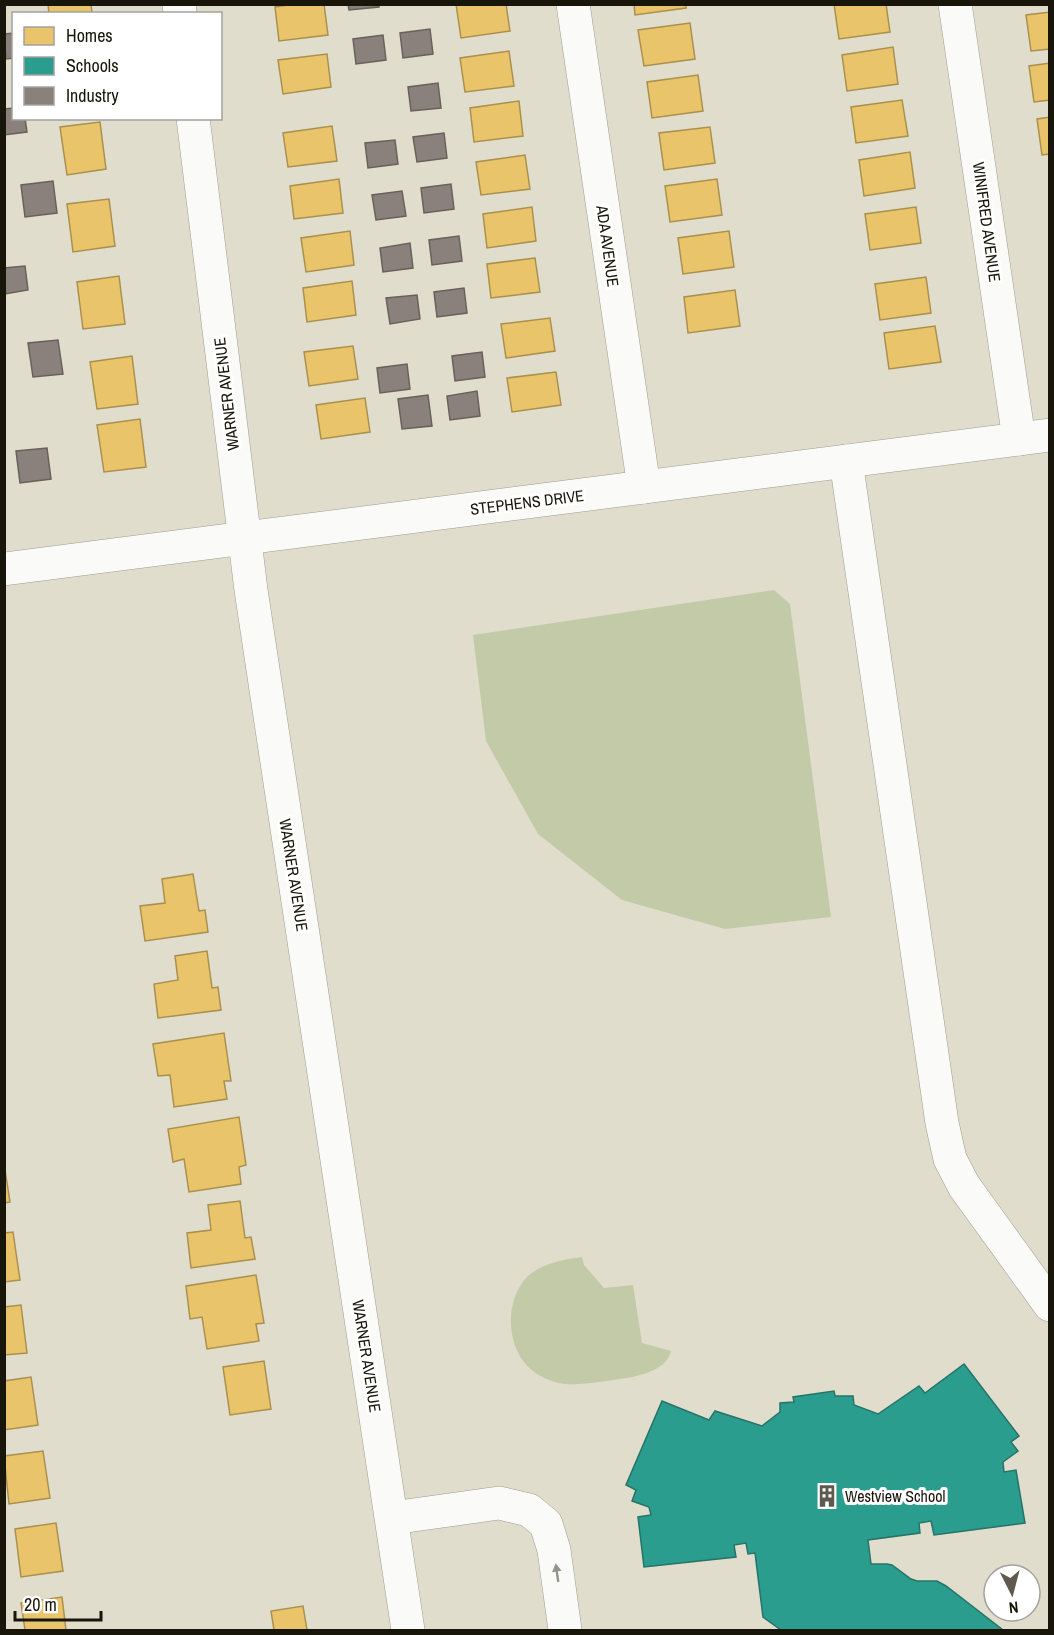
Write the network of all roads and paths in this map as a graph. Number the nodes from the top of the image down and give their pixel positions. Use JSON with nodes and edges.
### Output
{"nodes":[{"id":1,"x":573,"y":4,"type":"edge"},
{"id":2,"x":956,"y":4,"type":"edge"},
{"id":3,"x":192,"y":120,"type":"edge"},
{"id":4,"x":1034,"y":437,"type":"edge"},
{"id":5,"x":846,"y":461,"type":"junction"},
{"id":6,"x":644,"y":487,"type":"junction"},
{"id":7,"x":244,"y":539,"type":"junction"},
{"id":8,"x":4,"y":569,"type":"edge"},
{"id":9,"x":1050,"y":1305,"type":"edge"},
{"id":10,"x":392,"y":1518,"type":"junction"},
{"id":11,"x":408,"y":1630,"type":"edge"},
{"id":12,"x":565,"y":1630,"type":"edge"}],
"edges":[{"from":1,"to":6,"type":"street","name":"ADA AVENUE"},
{"from":2,"to":4,"type":"street","name":"WINIFRED AVENUE"},
{"from":3,"to":7,"type":"street","name":"WARNER AVENUE"},
{"from":4,"to":5,"type":"street","name":"STEPHENS DRIVE"},
{"from":5,"to":6,"type":"street","name":"STEPHENS DRIVE"},
{"from":5,"to":9,"type":"street"},
{"from":6,"to":7,"type":"street","name":"STEPHENS DRIVE"},
{"from":7,"to":8,"type":"street","name":"STEPHENS DRIVE"},
{"from":7,"to":10,"type":"street","name":"WARNER AVENUE"},
{"from":10,"to":11,"type":"street","name":"WARNER AVENUE"},
{"from":12,"to":10,"type":"street","one_way":true}]}
